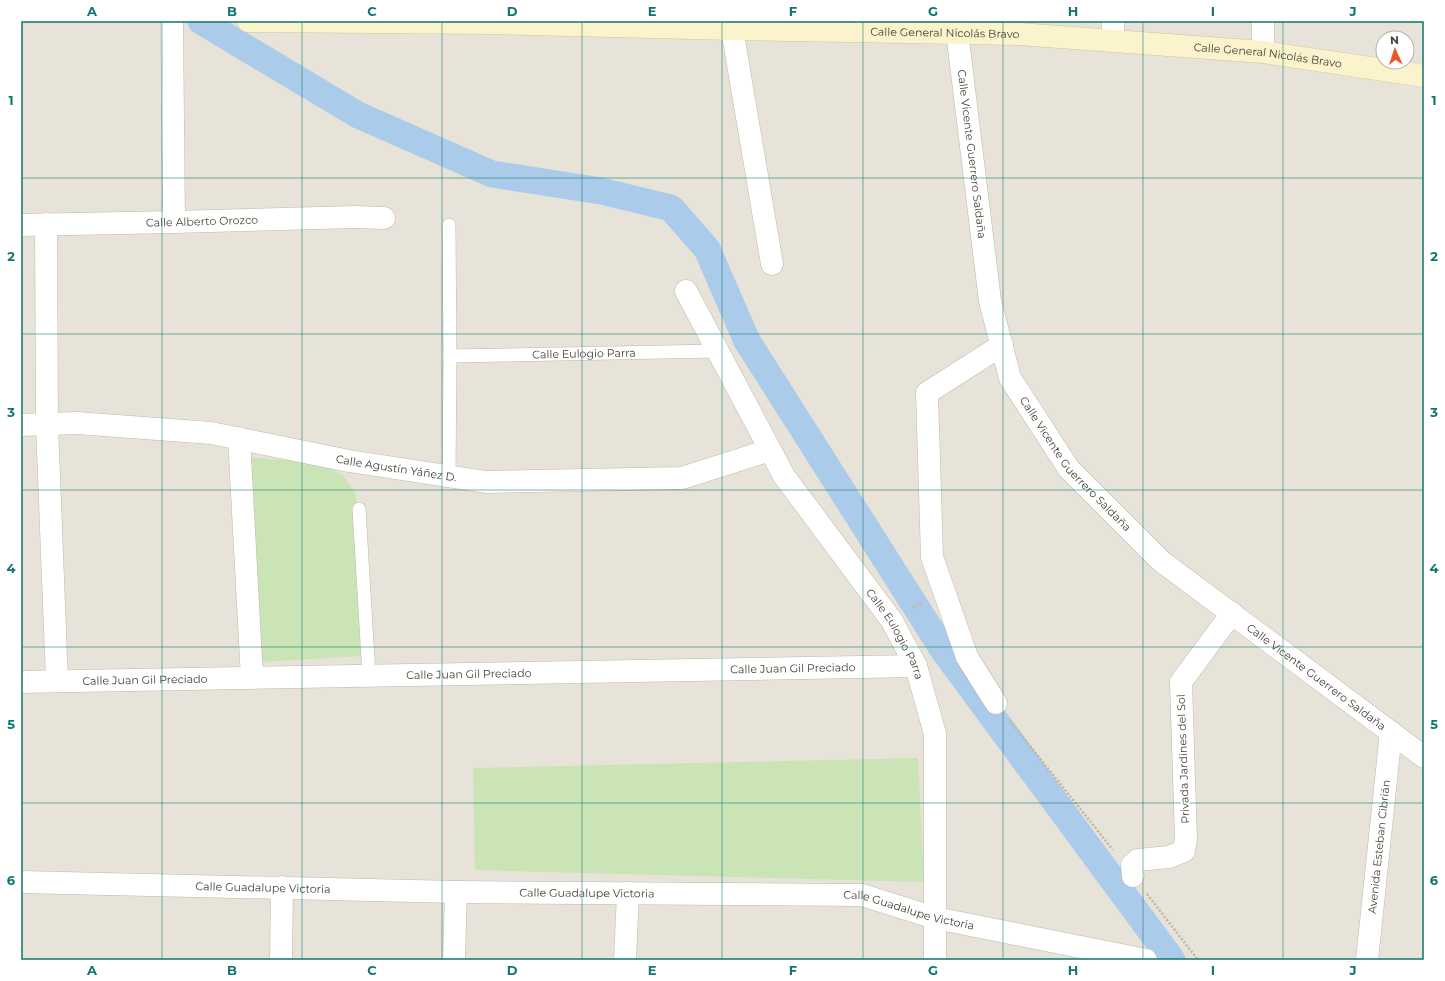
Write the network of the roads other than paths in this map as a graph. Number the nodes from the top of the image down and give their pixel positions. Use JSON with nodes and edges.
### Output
{"nodes":[{"id":1,"x":172,"y":21,"type":"edge"},
{"id":2,"x":248,"y":21,"type":"edge"},
{"id":3,"x":1263,"y":21,"type":"edge"},
{"id":4,"x":288,"y":22,"type":"edge"},
{"id":5,"x":930,"y":26,"type":"edge"},
{"id":6,"x":732,"y":29,"type":"junction"},
{"id":7,"x":1113,"y":30,"type":"edge"},
{"id":8,"x":957,"y":32,"type":"junction"},
{"id":9,"x":1263,"y":52,"type":"junction"},
{"id":10,"x":1424,"y":76,"type":"edge"},
{"id":11,"x":384,"y":218,"type":"dead end"},
{"id":12,"x":174,"y":222,"type":"junction"},
{"id":13,"x":46,"y":224,"type":"junction"},
{"id":14,"x":21,"y":225,"type":"edge"},
{"id":15,"x":449,"y":225,"type":"dead end"},
{"id":16,"x":772,"y":264,"type":"dead end"},
{"id":17,"x":686,"y":291,"type":"dead end"},
{"id":18,"x":1002,"y":345,"type":"junction"},
{"id":19,"x":717,"y":351,"type":"junction"},
{"id":20,"x":450,"y":356,"type":"junction"},
{"id":21,"x":21,"y":425,"type":"edge"},
{"id":22,"x":46,"y":425,"type":"junction"},
{"id":23,"x":239,"y":438,"type":"junction"},
{"id":24,"x":770,"y":450,"type":"junction"},
{"id":25,"x":449,"y":477,"type":"junction"},
{"id":26,"x":359,"y":509,"type":"dead end"},
{"id":27,"x":1232,"y":613,"type":"junction"},
{"id":28,"x":916,"y":666,"type":"junction"},
{"id":29,"x":369,"y":676,"type":"junction"},
{"id":30,"x":252,"y":678,"type":"junction"},
{"id":31,"x":57,"y":681,"type":"junction"},
{"id":32,"x":21,"y":682,"type":"edge"},
{"id":33,"x":996,"y":703,"type":"road end"},
{"id":34,"x":1391,"y":732,"type":"junction"},
{"id":35,"x":1424,"y":757,"type":"edge"},
{"id":36,"x":1136,"y":868,"type":"road end"},
{"id":37,"x":21,"y":882,"type":"edge"},
{"id":38,"x":282,"y":887,"type":"junction"},
{"id":39,"x":456,"y":892,"type":"junction"},
{"id":40,"x":628,"y":893,"type":"junction"},
{"id":41,"x":935,"y":918,"type":"junction"},
{"id":42,"x":1142,"y":959,"type":"edge"},
{"id":43,"x":281,"y":960,"type":"edge"},
{"id":44,"x":454,"y":960,"type":"edge"},
{"id":45,"x":625,"y":960,"type":"edge"},
{"id":46,"x":935,"y":960,"type":"edge"},
{"id":47,"x":1367,"y":960,"type":"edge"}],
"edges":[{"from":1,"to":12,"type":"street"},
{"from":2,"to":4,"type":"street","name":"Calle General Nicolás Bravo"},
{"from":3,"to":9,"type":"street"},
{"from":4,"to":6,"type":"street","name":"Calle General Nicolás Bravo"},
{"from":5,"to":6,"type":"street","name":"Calle General Nicolás Bravo"},
{"from":5,"to":8,"type":"street","name":"Calle General Nicolás Bravo"},
{"from":6,"to":16,"type":"street"},
{"from":7,"to":8,"type":"street","name":"Calle General Nicolás Bravo"},
{"from":7,"to":9,"type":"street","name":"Calle General Nicolás Bravo"},
{"from":8,"to":18,"type":"street","name":"Calle Vicente Guerrero Saldaña"},
{"from":9,"to":10,"type":"street","name":"Calle General Nicolás Bravo"},
{"from":11,"to":12,"type":"street","name":"Calle Alberto Orozco"},
{"from":12,"to":13,"type":"street","name":"Calle Alberto Orozco"},
{"from":13,"to":14,"type":"street","name":"Calle Alberto Orozco"},
{"from":13,"to":22,"type":"street"},
{"from":15,"to":20,"type":"lane"},
{"from":17,"to":19,"type":"street","name":"Calle Eulogio Parra"},
{"from":18,"to":27,"type":"street","name":"Calle Vicente Guerrero Saldaña"},
{"from":18,"to":33,"type":"street"},
{"from":19,"to":20,"type":"lane","name":"Calle Eulogio Parra"},
{"from":19,"to":24,"type":"street","name":"Calle Eulogio Parra"},
{"from":20,"to":25,"type":"lane"},
{"from":21,"to":22,"type":"street","name":"Calle Agustín Yáñez D."},
{"from":22,"to":23,"type":"street","name":"Calle Agustín Yáñez D."},
{"from":22,"to":31,"type":"street"},
{"from":23,"to":25,"type":"street","name":"Calle Agustín Yáñez D."},
{"from":23,"to":30,"type":"street"},
{"from":24,"to":25,"type":"street","name":"Calle Agustín Yáñez D."},
{"from":24,"to":28,"type":"street","name":"Calle Eulogio Parra"},
{"from":26,"to":29,"type":"lane"},
{"from":27,"to":34,"type":"street","name":"Calle Vicente Guerrero Saldaña"},
{"from":27,"to":36,"type":"street","name":"Privada Jardines del Sol"},
{"from":28,"to":29,"type":"street","name":"Calle Juan Gil Preciado"},
{"from":28,"to":41,"type":"street","name":"Calle Eulogio Parra"},
{"from":29,"to":30,"type":"street","name":"Calle Juan Gil Preciado"},
{"from":30,"to":31,"type":"street","name":"Calle Juan Gil Preciado"},
{"from":31,"to":32,"type":"street","name":"Calle Juan Gil Preciado"},
{"from":34,"to":35,"type":"street","name":"Calle Vicente Guerrero Saldaña"},
{"from":34,"to":47,"type":"street","name":"Avenida Esteban Cibrián"},
{"from":37,"to":38,"type":"street","name":"Calle Guadalupe Victoria"},
{"from":38,"to":39,"type":"street","name":"Calle Guadalupe Victoria"},
{"from":38,"to":43,"type":"street"},
{"from":39,"to":40,"type":"street","name":"Calle Guadalupe Victoria"},
{"from":39,"to":44,"type":"street"},
{"from":40,"to":41,"type":"street","name":"Calle Guadalupe Victoria"},
{"from":40,"to":45,"type":"street"},
{"from":41,"to":42,"type":"street","name":"Calle Guadalupe Victoria"},
{"from":41,"to":46,"type":"street","name":"Calle Eulogio Parra"}]}
